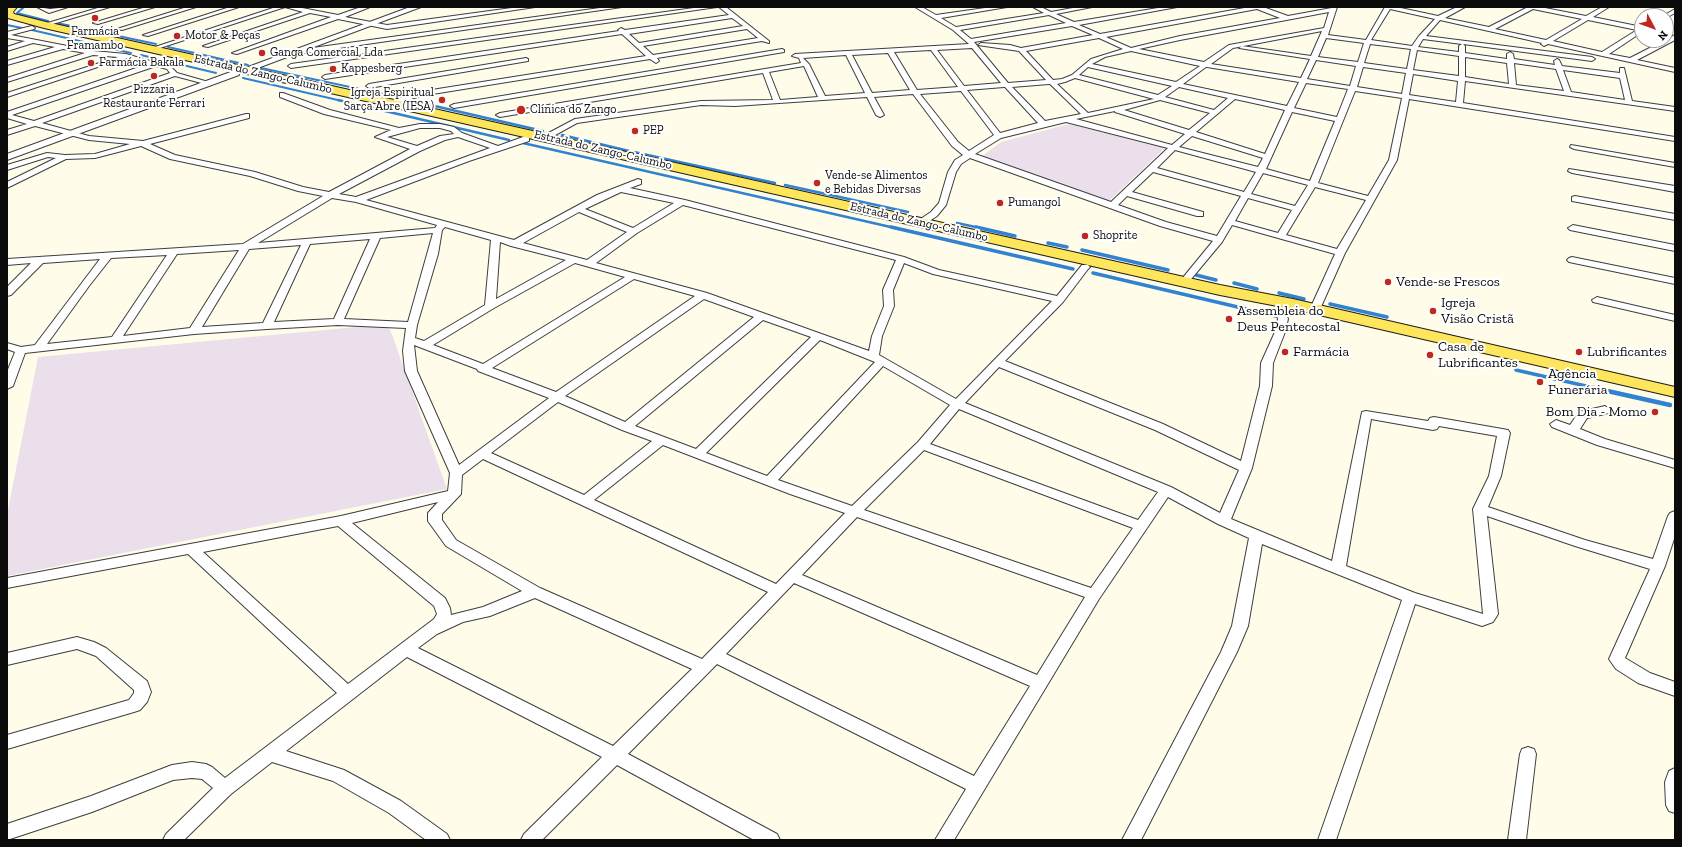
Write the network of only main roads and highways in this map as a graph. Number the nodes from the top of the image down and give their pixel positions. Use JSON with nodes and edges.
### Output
{"nodes":[{"id":1,"x":12,"y":7,"type":"edge"},
{"id":2,"x":7,"y":10,"type":"edge"},
{"id":3,"x":7,"y":22,"type":"edge"},
{"id":4,"x":146,"y":50,"type":"junction"},
{"id":5,"x":240,"y":71,"type":"junction"},
{"id":6,"x":1675,"y":392,"type":"edge"},
{"id":7,"x":1675,"y":401,"type":"edge"}],
"edges":[{"from":1,"to":2,"type":"main road"},
{"from":1,"to":4,"type":"main road","name":"Estrada do Zango-Calumbo"},
{"from":3,"to":4,"type":"main road","name":"Estrada do Zango-Calumbo"},
{"from":4,"to":5,"type":"main road","name":"Estrada do Zango-Calumbo"},
{"from":5,"to":6,"type":"main road","name":"Estrada do Zango-Calumbo"},
{"from":5,"to":7,"type":"main road","name":"Estrada do Zango-Calumbo"}]}
